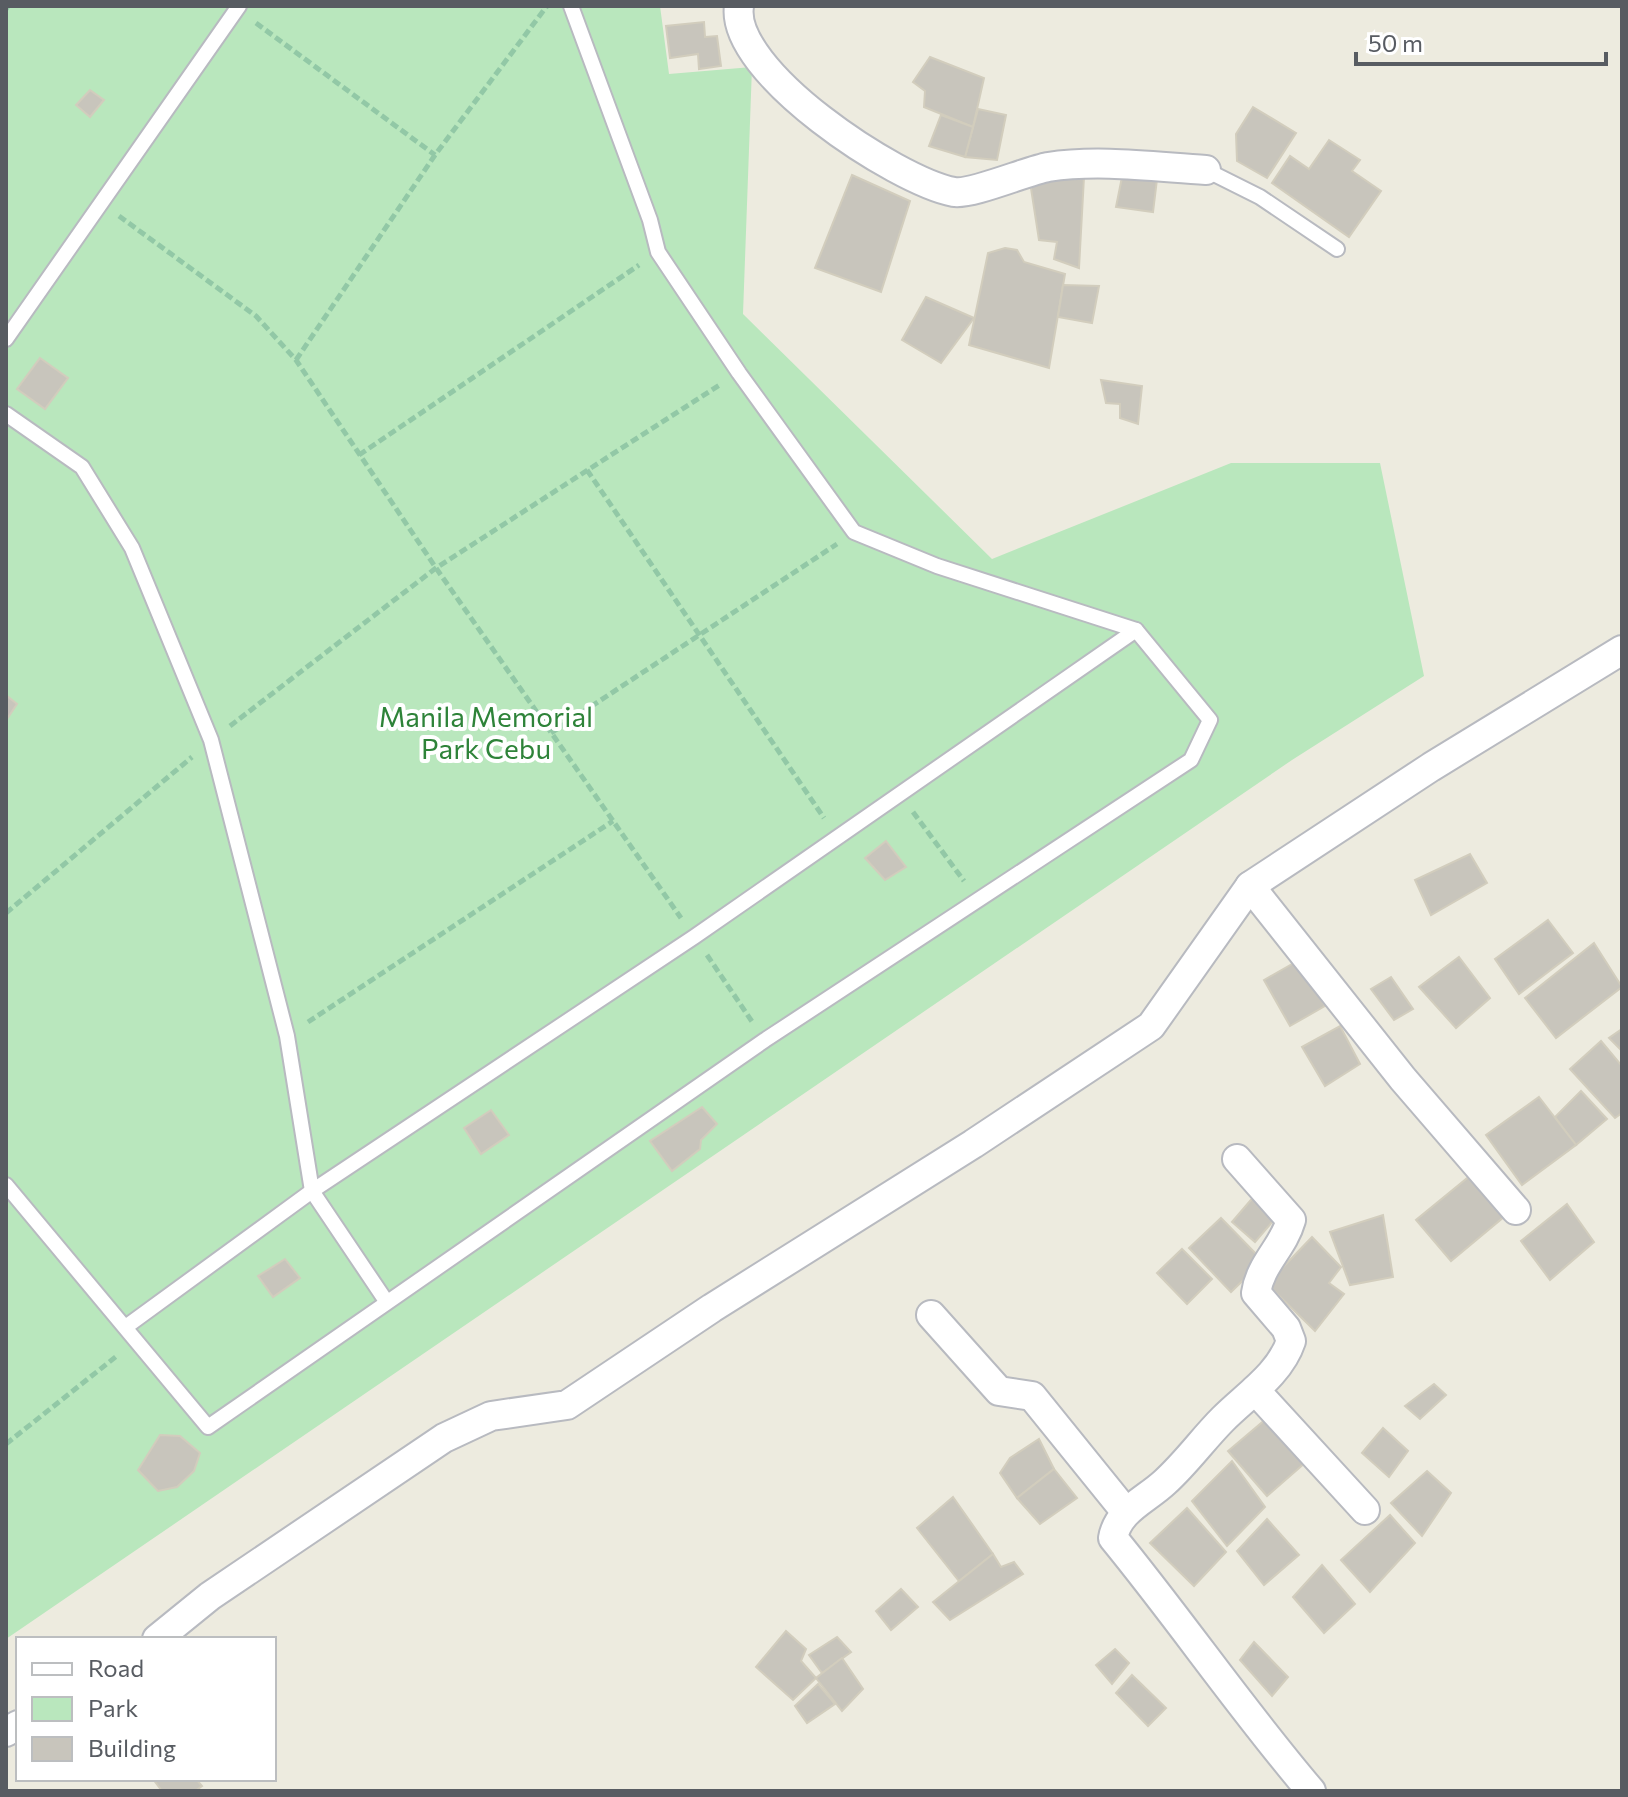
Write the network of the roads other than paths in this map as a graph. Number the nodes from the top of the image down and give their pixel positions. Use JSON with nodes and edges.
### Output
{"nodes":[{"id":1,"x":571,"y":6,"type":"edge"},
{"id":2,"x":739,"y":6,"type":"edge"},
{"id":3,"x":238,"y":8,"type":"edge"},
{"id":4,"x":1206,"y":170,"type":"joint"},
{"id":5,"x":1337,"y":249,"type":"dead end"},
{"id":6,"x":6,"y":339,"type":"edge"},
{"id":7,"x":6,"y":414,"type":"edge"},
{"id":8,"x":1136,"y":630,"type":"junction"},
{"id":9,"x":1622,"y":650,"type":"edge"},
{"id":10,"x":1250,"y":886,"type":"junction"},
{"id":11,"x":1237,"y":1159,"type":"dead end"},
{"id":12,"x":6,"y":1185,"type":"edge"},
{"id":13,"x":312,"y":1191,"type":"junction"},
{"id":14,"x":1516,"y":1210,"type":"dead end"},
{"id":15,"x":386,"y":1301,"type":"junction"},
{"id":16,"x":931,"y":1315,"type":"dead end"},
{"id":17,"x":127,"y":1326,"type":"junction"},
{"id":18,"x":1255,"y":1390,"type":"junction"},
{"id":19,"x":1365,"y":1510,"type":"dead end"},
{"id":20,"x":1125,"y":1511,"type":"junction"},
{"id":21,"x":159,"y":1637,"type":"edge"},
{"id":22,"x":1311,"y":1791,"type":"edge"}],
"edges":[{"from":1,"to":8,"type":"lane"},
{"from":2,"to":4,"type":"street"},
{"from":3,"to":6,"type":"lane"},
{"from":4,"to":5,"type":"lane"},
{"from":7,"to":13,"type":"lane"},
{"from":8,"to":13,"type":"lane"},
{"from":8,"to":15,"type":"lane"},
{"from":9,"to":10,"type":"street"},
{"from":10,"to":14,"type":"street"},
{"from":10,"to":21,"type":"street"},
{"from":11,"to":18,"type":"street"},
{"from":12,"to":17,"type":"lane"},
{"from":13,"to":15,"type":"lane"},
{"from":13,"to":17,"type":"lane"},
{"from":15,"to":17,"type":"lane"},
{"from":16,"to":20,"type":"street"},
{"from":18,"to":19,"type":"street"},
{"from":18,"to":20,"type":"street"},
{"from":20,"to":22,"type":"street"}]}
